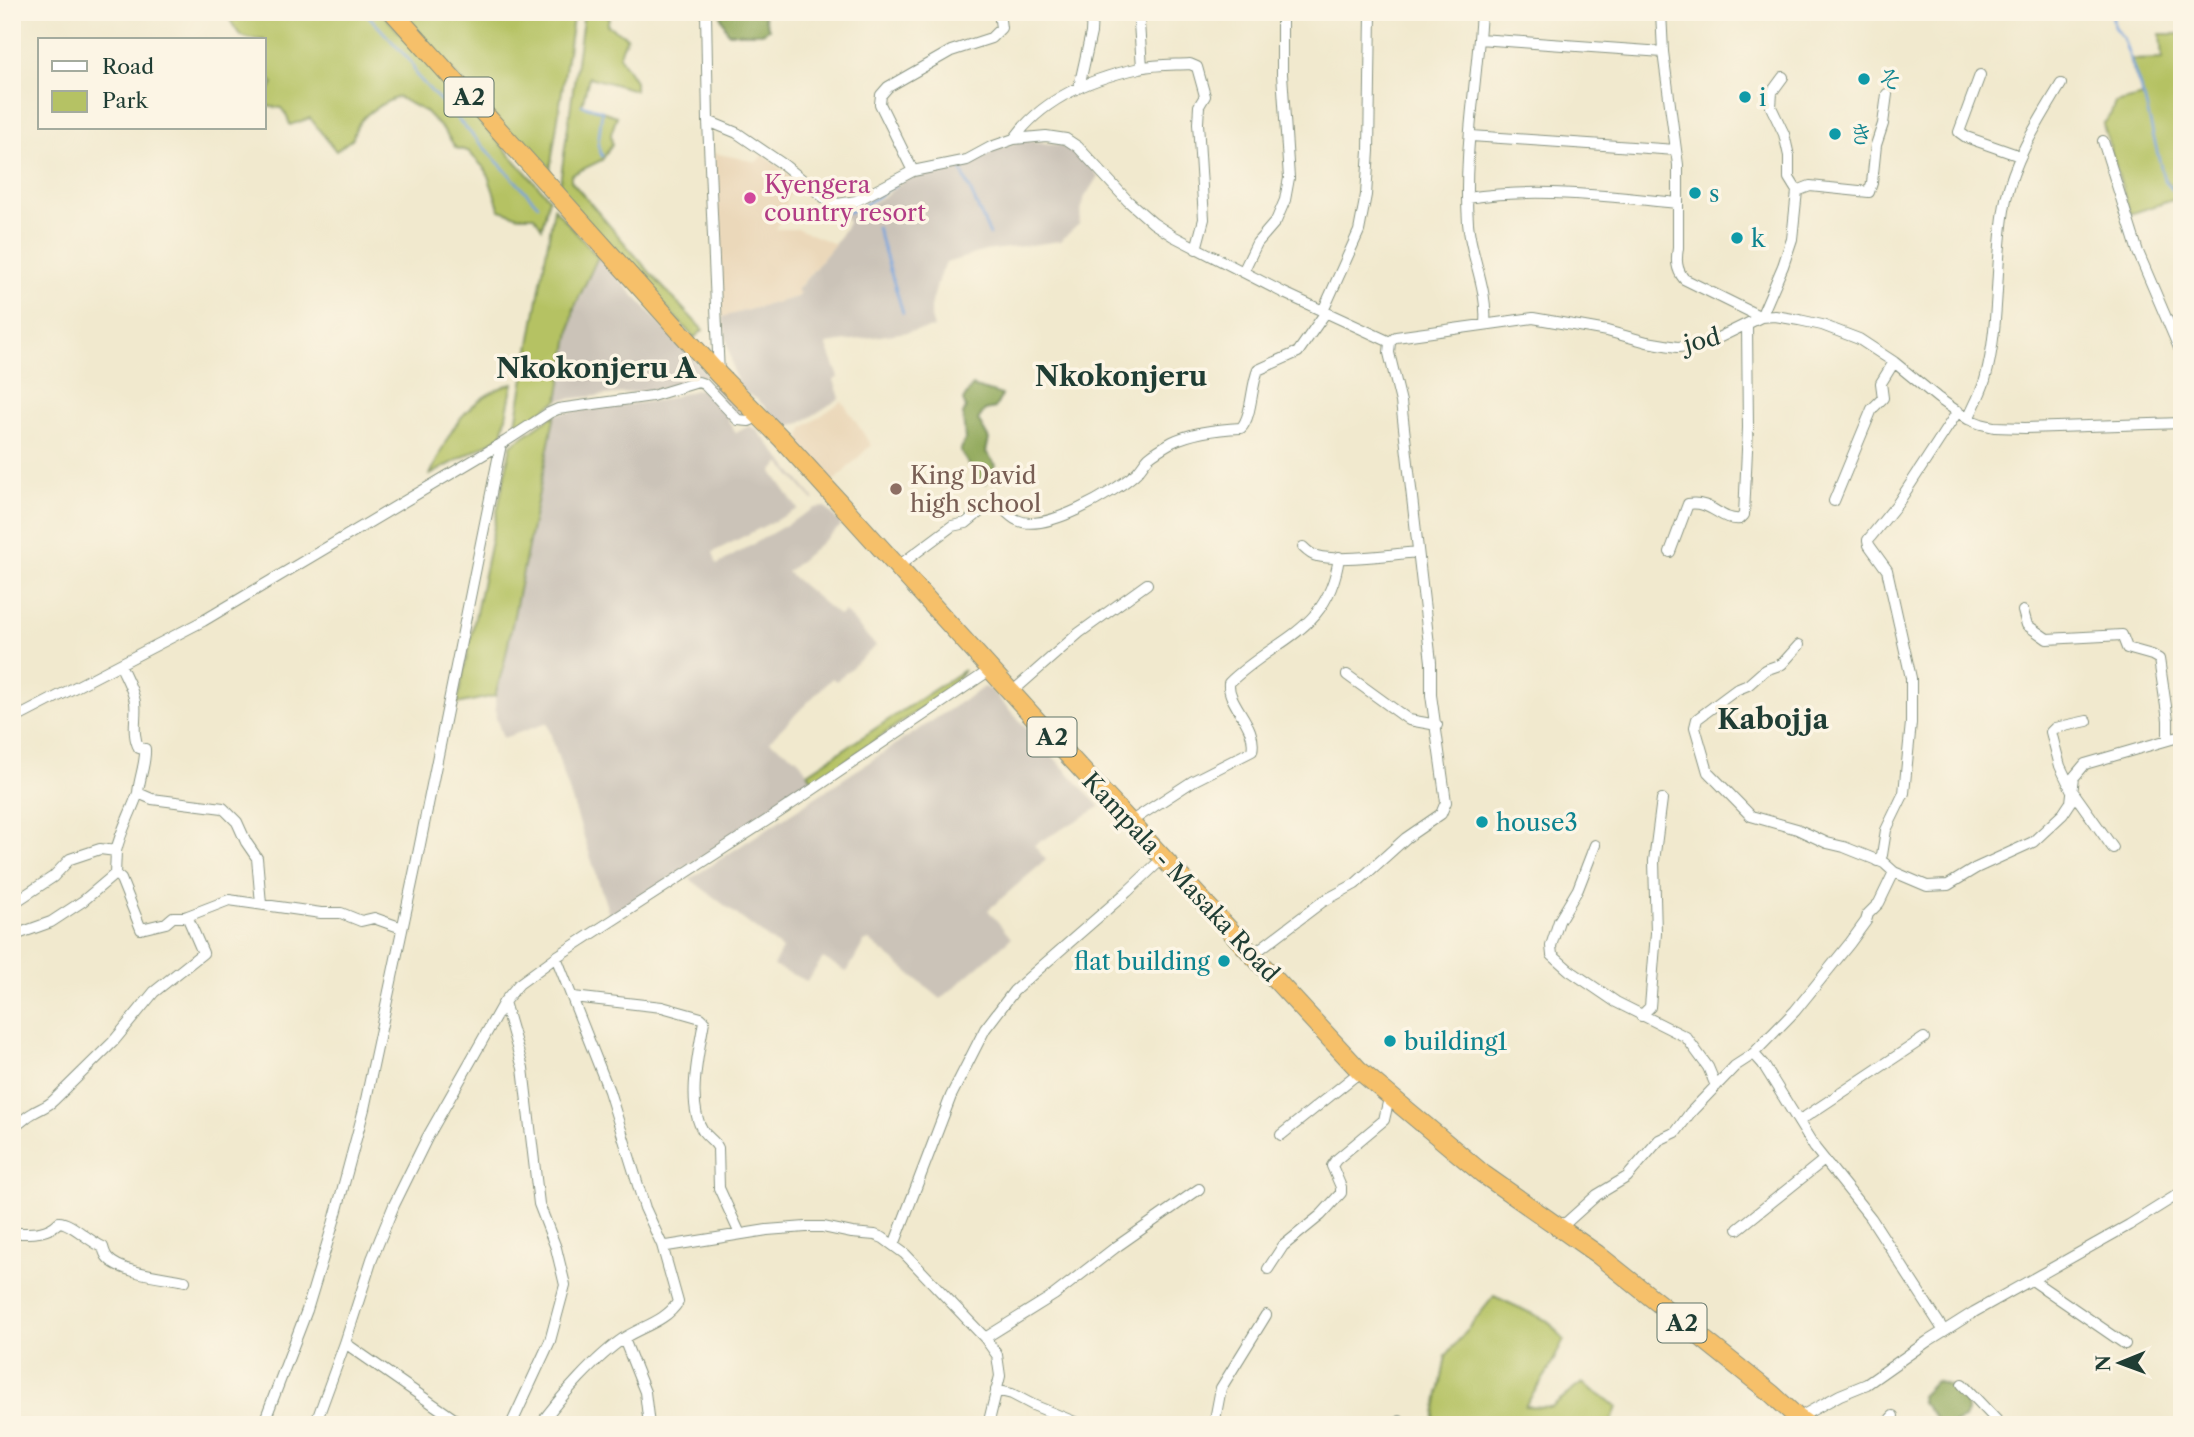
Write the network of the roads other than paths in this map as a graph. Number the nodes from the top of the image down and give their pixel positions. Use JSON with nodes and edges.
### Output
{"nodes":[{"id":1,"x":393,"y":12,"type":"edge"},
{"id":2,"x":706,"y":12,"type":"edge"},
{"id":3,"x":999,"y":12,"type":"edge"},
{"id":4,"x":1092,"y":12,"type":"edge"},
{"id":5,"x":1145,"y":12,"type":"edge"},
{"id":6,"x":1282,"y":12,"type":"edge"},
{"id":7,"x":1371,"y":12,"type":"edge"},
{"id":8,"x":1481,"y":12,"type":"edge"},
{"id":9,"x":1661,"y":12,"type":"edge"},
{"id":10,"x":1479,"y":39,"type":"junction"},
{"id":11,"x":1663,"y":52,"type":"junction"},
{"id":12,"x":1142,"y":67,"type":"junction"},
{"id":13,"x":1980,"y":75,"type":"dead end"},
{"id":14,"x":1783,"y":77,"type":"dead end"},
{"id":15,"x":2061,"y":84,"type":"dead end"},
{"id":16,"x":1079,"y":87,"type":"junction"},
{"id":17,"x":1887,"y":94,"type":"dead end"},
{"id":18,"x":708,"y":121,"type":"junction"},
{"id":19,"x":1471,"y":136,"type":"junction"},
{"id":20,"x":1014,"y":139,"type":"junction"},
{"id":21,"x":2104,"y":141,"type":"dead end"},
{"id":22,"x":1676,"y":150,"type":"junction"},
{"id":23,"x":2020,"y":156,"type":"junction"},
{"id":24,"x":913,"y":171,"type":"junction"},
{"id":25,"x":1797,"y":191,"type":"junction"},
{"id":26,"x":1467,"y":198,"type":"junction"},
{"id":27,"x":1677,"y":202,"type":"junction"},
{"id":28,"x":1196,"y":249,"type":"junction"},
{"id":29,"x":1243,"y":272,"type":"junction"},
{"id":30,"x":1324,"y":312,"type":"junction"},
{"id":31,"x":1760,"y":317,"type":"junction"},
{"id":32,"x":1485,"y":324,"type":"junction"},
{"id":33,"x":1747,"y":324,"type":"junction"},
{"id":34,"x":1390,"y":342,"type":"junction"},
{"id":35,"x":2182,"y":355,"type":"edge"},
{"id":36,"x":1894,"y":362,"type":"junction"},
{"id":37,"x":719,"y":375,"type":"junction"},
{"id":38,"x":1958,"y":411,"type":"junction"},
{"id":39,"x":760,"y":416,"type":"junction"},
{"id":40,"x":1968,"y":419,"type":"junction"},
{"id":41,"x":2182,"y":423,"type":"edge"},
{"id":42,"x":501,"y":444,"type":"junction"},
{"id":43,"x":1083,"y":501,"type":"dead end"},
{"id":44,"x":1834,"y":501,"type":"dead end"},
{"id":45,"x":1303,"y":547,"type":"dead end"},
{"id":46,"x":1418,"y":552,"type":"junction"},
{"id":47,"x":1670,"y":552,"type":"dead end"},
{"id":48,"x":1339,"y":557,"type":"junction"},
{"id":49,"x":895,"y":564,"type":"junction"},
{"id":50,"x":1147,"y":583,"type":"dead end"},
{"id":51,"x":2023,"y":611,"type":"dead end"},
{"id":52,"x":1799,"y":645,"type":"dead end"},
{"id":53,"x":120,"y":664,"type":"junction"},
{"id":54,"x":990,"y":670,"type":"junction"},
{"id":55,"x":1346,"y":675,"type":"dead end"},
{"id":56,"x":1012,"y":692,"type":"junction"},
{"id":57,"x":12,"y":720,"type":"edge"},
{"id":58,"x":2087,"y":721,"type":"dead end"},
{"id":59,"x":1437,"y":726,"type":"junction"},
{"id":60,"x":2182,"y":736,"type":"edge"},
{"id":61,"x":2168,"y":738,"type":"junction"},
{"id":62,"x":2071,"y":789,"type":"junction"},
{"id":63,"x":138,"y":793,"type":"junction"},
{"id":64,"x":1662,"y":799,"type":"dead end"},
{"id":65,"x":1130,"y":822,"type":"junction"},
{"id":66,"x":1595,"y":845,"type":"dead end"},
{"id":67,"x":2113,"y":848,"type":"dead end"},
{"id":68,"x":116,"y":851,"type":"junction"},
{"id":69,"x":1164,"y":857,"type":"junction"},
{"id":70,"x":1877,"y":861,"type":"junction"},
{"id":71,"x":1894,"y":872,"type":"junction"},
{"id":72,"x":115,"y":874,"type":"junction"},
{"id":73,"x":12,"y":904,"type":"edge"},
{"id":74,"x":261,"y":904,"type":"junction"},
{"id":75,"x":187,"y":916,"type":"junction"},
{"id":76,"x":402,"y":928,"type":"junction"},
{"id":77,"x":12,"y":936,"type":"edge"},
{"id":78,"x":1252,"y":955,"type":"junction"},
{"id":79,"x":556,"y":957,"type":"junction"},
{"id":80,"x":573,"y":997,"type":"junction"},
{"id":81,"x":504,"y":1002,"type":"junction"},
{"id":82,"x":1641,"y":1016,"type":"junction"},
{"id":83,"x":1924,"y":1038,"type":"dead end"},
{"id":84,"x":1752,"y":1055,"type":"junction"},
{"id":85,"x":1361,"y":1071,"type":"junction"},
{"id":86,"x":1716,"y":1086,"type":"junction"},
{"id":87,"x":1389,"y":1098,"type":"junction"},
{"id":88,"x":1799,"y":1121,"type":"junction"},
{"id":89,"x":12,"y":1127,"type":"edge"},
{"id":90,"x":1281,"y":1135,"type":"dead end"},
{"id":91,"x":1824,"y":1160,"type":"junction"},
{"id":92,"x":1199,"y":1189,"type":"dead end"},
{"id":93,"x":2182,"y":1192,"type":"edge"},
{"id":94,"x":1555,"y":1225,"type":"junction"},
{"id":95,"x":1738,"y":1229,"type":"dead end"},
{"id":96,"x":12,"y":1233,"type":"edge"},
{"id":97,"x":740,"y":1234,"type":"junction"},
{"id":98,"x":663,"y":1245,"type":"junction"},
{"id":99,"x":894,"y":1245,"type":"junction"},
{"id":100,"x":1268,"y":1269,"type":"dead end"},
{"id":101,"x":2032,"y":1280,"type":"junction"},
{"id":102,"x":186,"y":1281,"type":"dead end"},
{"id":103,"x":1266,"y":1315,"type":"dead end"},
{"id":104,"x":1944,"y":1331,"type":"junction"},
{"id":105,"x":985,"y":1338,"type":"junction"},
{"id":106,"x":624,"y":1339,"type":"junction"},
{"id":107,"x":345,"y":1343,"type":"junction"},
{"id":108,"x":2125,"y":1344,"type":"dead end"},
{"id":109,"x":1962,"y":1384,"type":"dead end"},
{"id":110,"x":996,"y":1390,"type":"junction"},
{"id":111,"x":1894,"y":1416,"type":"dead end"},
{"id":112,"x":1802,"y":1422,"type":"edge"},
{"id":113,"x":263,"y":1425,"type":"edge"},
{"id":114,"x":315,"y":1425,"type":"edge"},
{"id":115,"x":463,"y":1425,"type":"edge"},
{"id":116,"x":511,"y":1425,"type":"edge"},
{"id":117,"x":540,"y":1425,"type":"edge"},
{"id":118,"x":649,"y":1425,"type":"edge"},
{"id":119,"x":988,"y":1425,"type":"edge"},
{"id":120,"x":1082,"y":1425,"type":"edge"},
{"id":121,"x":1214,"y":1425,"type":"edge"},
{"id":122,"x":1885,"y":1425,"type":"edge"},
{"id":123,"x":2001,"y":1425,"type":"edge"}],
"edges":[{"from":1,"to":37,"type":"highway","name":"Kampala - Masaka Road","number":"A2"},
{"from":2,"to":18,"type":"street"},
{"from":3,"to":24,"type":"street"},
{"from":4,"to":16,"type":"street"},
{"from":5,"to":12,"type":"street"},
{"from":6,"to":29,"type":"street"},
{"from":7,"to":30,"type":"street"},
{"from":8,"to":10,"type":"street"},
{"from":9,"to":11,"type":"street"},
{"from":10,"to":11,"type":"street"},
{"from":10,"to":19,"type":"street"},
{"from":11,"to":22,"type":"street"},
{"from":12,"to":16,"type":"street"},
{"from":12,"to":28,"type":"street"},
{"from":13,"to":23,"type":"street"},
{"from":14,"to":25,"type":"street"},
{"from":15,"to":23,"type":"street"},
{"from":16,"to":20,"type":"street"},
{"from":17,"to":25,"type":"street"},
{"from":18,"to":24,"type":"street"},
{"from":18,"to":37,"type":"street"},
{"from":19,"to":22,"type":"street"},
{"from":19,"to":26,"type":"street"},
{"from":20,"to":24,"type":"street"},
{"from":20,"to":28,"type":"street"},
{"from":21,"to":35,"type":"street"},
{"from":22,"to":27,"type":"street"},
{"from":23,"to":40,"type":"street"},
{"from":25,"to":31,"type":"street"},
{"from":26,"to":27,"type":"street"},
{"from":26,"to":32,"type":"street"},
{"from":27,"to":31,"type":"street"},
{"from":28,"to":29,"type":"street"},
{"from":29,"to":30,"type":"street"},
{"from":30,"to":34,"type":"street"},
{"from":30,"to":49,"type":"street"},
{"from":31,"to":33,"type":"street","name":"jod"},
{"from":31,"to":36,"type":"street"},
{"from":32,"to":33,"type":"street","name":"jod"},
{"from":32,"to":34,"type":"street","name":"jod"},
{"from":33,"to":47,"type":"street"},
{"from":34,"to":46,"type":"street"},
{"from":36,"to":38,"type":"street"},
{"from":36,"to":44,"type":"street"},
{"from":37,"to":39,"type":"highway","name":"Kampala - Masaka Road","number":"A2"},
{"from":38,"to":40,"type":"street"},
{"from":38,"to":70,"type":"street"},
{"from":39,"to":42,"type":"street"},
{"from":39,"to":49,"type":"highway","name":"Kampala - Masaka Road","number":"A2"},
{"from":40,"to":41,"type":"street"},
{"from":42,"to":53,"type":"street"},
{"from":42,"to":76,"type":"street"},
{"from":43,"to":49,"type":"street"},
{"from":45,"to":48,"type":"street"},
{"from":46,"to":48,"type":"street"},
{"from":46,"to":59,"type":"street"},
{"from":48,"to":65,"type":"street"},
{"from":49,"to":54,"type":"highway","name":"Kampala - Masaka Road","number":"A2"},
{"from":50,"to":56,"type":"street"},
{"from":51,"to":61,"type":"street"},
{"from":52,"to":70,"type":"street"},
{"from":53,"to":57,"type":"street"},
{"from":53,"to":63,"type":"street"},
{"from":54,"to":56,"type":"highway","name":"Kampala - Masaka Road","number":"A2"},
{"from":54,"to":79,"type":"street"},
{"from":55,"to":59,"type":"street"},
{"from":56,"to":65,"type":"highway","name":"Kampala - Masaka Road","number":"A2"},
{"from":58,"to":62,"type":"street"},
{"from":59,"to":78,"type":"street"},
{"from":60,"to":61,"type":"street"},
{"from":61,"to":62,"type":"street"},
{"from":62,"to":67,"type":"street"},
{"from":62,"to":71,"type":"street"},
{"from":63,"to":68,"type":"street"},
{"from":63,"to":74,"type":"street"},
{"from":64,"to":82,"type":"street"},
{"from":65,"to":69,"type":"highway","name":"Kampala - Masaka Road","number":"A2"},
{"from":66,"to":82,"type":"street"},
{"from":68,"to":72,"type":"street"},
{"from":68,"to":73,"type":"street"},
{"from":69,"to":78,"type":"highway","name":"Kampala - Masaka Road","number":"A2"},
{"from":69,"to":99,"type":"street"},
{"from":70,"to":71,"type":"street"},
{"from":71,"to":84,"type":"street"},
{"from":72,"to":75,"type":"street"},
{"from":72,"to":77,"type":"street"},
{"from":74,"to":75,"type":"street"},
{"from":74,"to":76,"type":"street"},
{"from":75,"to":89,"type":"street"},
{"from":76,"to":113,"type":"street"},
{"from":78,"to":85,"type":"highway","name":"Kampala - Masaka Road","number":"A2"},
{"from":79,"to":80,"type":"street"},
{"from":79,"to":81,"type":"street"},
{"from":80,"to":97,"type":"street"},
{"from":80,"to":98,"type":"street"},
{"from":81,"to":107,"type":"street"},
{"from":81,"to":116,"type":"street"},
{"from":82,"to":86,"type":"street"},
{"from":83,"to":88,"type":"street"},
{"from":84,"to":86,"type":"street"},
{"from":84,"to":88,"type":"street"},
{"from":85,"to":87,"type":"highway","name":"Kampala - Masaka Road","number":"A2"},
{"from":85,"to":90,"type":"street"},
{"from":86,"to":94,"type":"street"},
{"from":87,"to":94,"type":"highway","name":"Kampala - Masaka Road","number":"A2"},
{"from":87,"to":100,"type":"street"},
{"from":88,"to":91,"type":"street"},
{"from":91,"to":95,"type":"street"},
{"from":91,"to":104,"type":"street"},
{"from":92,"to":105,"type":"street"},
{"from":93,"to":101,"type":"street"},
{"from":94,"to":112,"type":"highway","name":"Kampala - Masaka Road","number":"A2"},
{"from":96,"to":102,"type":"street"},
{"from":97,"to":98,"type":"street"},
{"from":97,"to":99,"type":"street"},
{"from":98,"to":106,"type":"street"},
{"from":99,"to":105,"type":"street"},
{"from":101,"to":104,"type":"street"},
{"from":101,"to":108,"type":"street"},
{"from":103,"to":121,"type":"street"},
{"from":104,"to":112,"type":"street"},
{"from":105,"to":110,"type":"street"},
{"from":106,"to":117,"type":"street"},
{"from":106,"to":118,"type":"street"},
{"from":107,"to":114,"type":"street"},
{"from":107,"to":115,"type":"street"},
{"from":109,"to":123,"type":"street"},
{"from":110,"to":119,"type":"street"},
{"from":110,"to":120,"type":"street"},
{"from":111,"to":122,"type":"street"}]}
